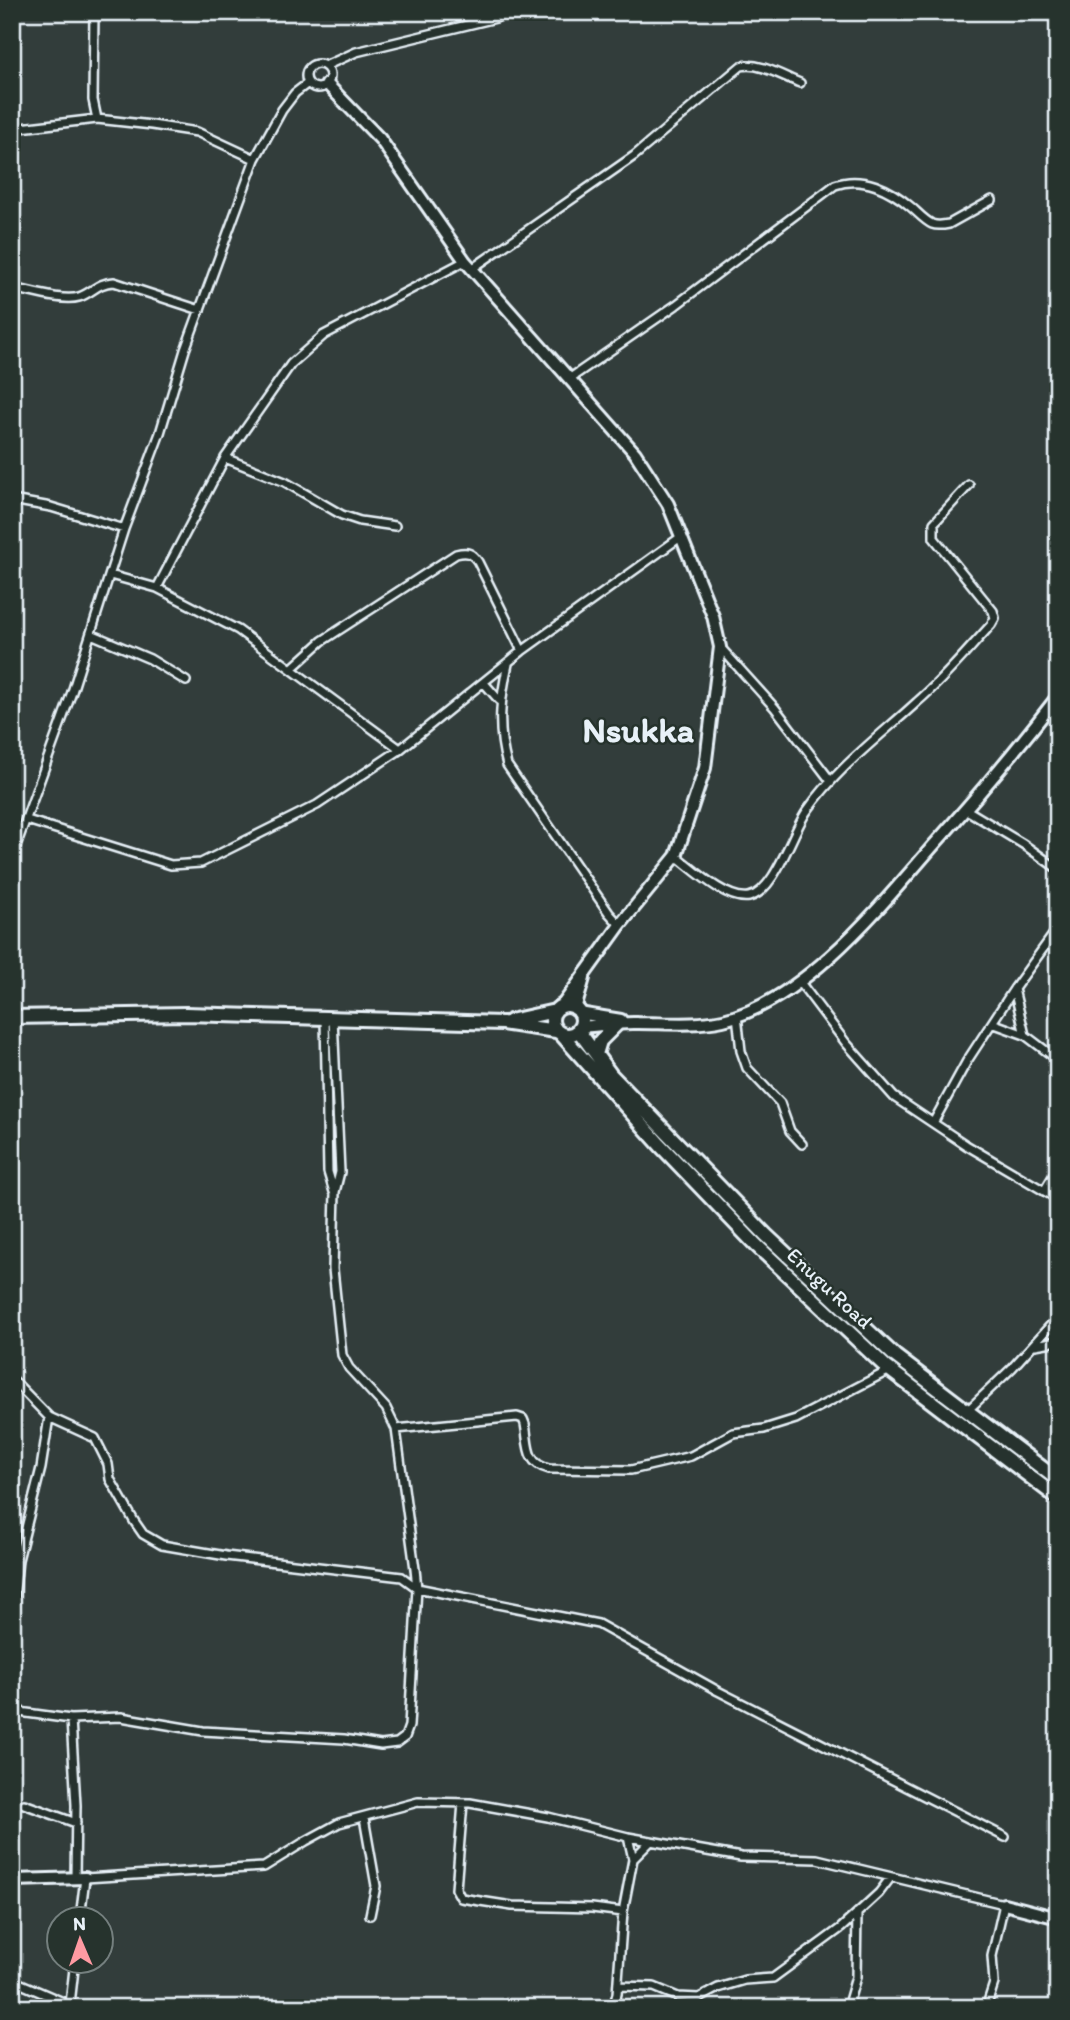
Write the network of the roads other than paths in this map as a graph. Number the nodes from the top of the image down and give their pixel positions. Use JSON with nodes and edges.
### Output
{"nodes":[{"id":1,"x":94,"y":12,"type":"edge"},
{"id":2,"x":507,"y":12,"type":"edge"},
{"id":3,"x":325,"y":66,"type":"junction"},
{"id":4,"x":308,"y":83,"type":"junction"},
{"id":5,"x":800,"y":83,"type":"dead end"},
{"id":6,"x":327,"y":84,"type":"junction"},
{"id":7,"x":97,"y":119,"type":"junction"},
{"id":8,"x":12,"y":129,"type":"edge"},
{"id":9,"x":256,"y":159,"type":"junction"},
{"id":10,"x":992,"y":200,"type":"dead end"},
{"id":11,"x":469,"y":265,"type":"junction"},
{"id":12,"x":12,"y":288,"type":"edge"},
{"id":13,"x":200,"y":310,"type":"junction"},
{"id":14,"x":569,"y":379,"type":"junction"},
{"id":15,"x":225,"y":458,"type":"junction"},
{"id":16,"x":969,"y":485,"type":"dead end"},
{"id":17,"x":12,"y":500,"type":"edge"},
{"id":18,"x":395,"y":526,"type":"dead end"},
{"id":19,"x":124,"y":529,"type":"junction"},
{"id":20,"x":682,"y":536,"type":"junction"},
{"id":21,"x":110,"y":575,"type":"junction"},
{"id":22,"x":157,"y":587,"type":"junction"},
{"id":23,"x":91,"y":634,"type":"junction"},
{"id":24,"x":720,"y":647,"type":"junction"},
{"id":25,"x":522,"y":651,"type":"junction"},
{"id":26,"x":508,"y":664,"type":"junction"},
{"id":27,"x":291,"y":669,"type":"junction"},
{"id":28,"x":186,"y":681,"type":"dead end"},
{"id":29,"x":484,"y":683,"type":"junction"},
{"id":30,"x":1058,"y":696,"type":"edge"},
{"id":31,"x":499,"y":700,"type":"junction"},
{"id":32,"x":400,"y":749,"type":"junction"},
{"id":33,"x":830,"y":780,"type":"junction"},
{"id":34,"x":965,"y":809,"type":"junction"},
{"id":35,"x":27,"y":820,"type":"junction"},
{"id":36,"x":676,"y":856,"type":"junction"},
{"id":37,"x":12,"y":857,"type":"edge"},
{"id":38,"x":1058,"y":869,"type":"edge"},
{"id":39,"x":620,"y":925,"type":"junction"},
{"id":40,"x":1058,"y":928,"type":"edge"},
{"id":41,"x":1055,"y":939,"type":"edge"},
{"id":42,"x":584,"y":977,"type":"junction"},
{"id":43,"x":799,"y":981,"type":"junction"},
{"id":44,"x":1014,"y":989,"type":"junction"},
{"id":45,"x":558,"y":1009,"type":"junction"},
{"id":46,"x":577,"y":1011,"type":"junction"},
{"id":47,"x":737,"y":1015,"type":"junction"},
{"id":48,"x":12,"y":1017,"type":"edge"},
{"id":49,"x":329,"y":1018,"type":"junction"},
{"id":50,"x":502,"y":1023,"type":"junction"},
{"id":51,"x":634,"y":1023,"type":"junction"},
{"id":52,"x":992,"y":1023,"type":"junction"},
{"id":53,"x":617,"y":1024,"type":"junction"},
{"id":54,"x":579,"y":1029,"type":"junction"},
{"id":55,"x":559,"y":1033,"type":"junction"},
{"id":56,"x":1025,"y":1035,"type":"junction"},
{"id":57,"x":596,"y":1054,"type":"junction"},
{"id":58,"x":1058,"y":1060,"type":"edge"},
{"id":59,"x":933,"y":1124,"type":"junction"},
{"id":60,"x":802,"y":1144,"type":"dead end"},
{"id":61,"x":1058,"y":1168,"type":"edge"},
{"id":62,"x":1044,"y":1191,"type":"junction"},
{"id":63,"x":1058,"y":1199,"type":"edge"},
{"id":64,"x":1058,"y":1317,"type":"edge"},
{"id":65,"x":1058,"y":1341,"type":"edge"},
{"id":66,"x":1034,"y":1345,"type":"junction"},
{"id":67,"x":891,"y":1370,"type":"junction"},
{"id":68,"x":12,"y":1379,"type":"edge"},
{"id":69,"x":967,"y":1411,"type":"junction"},
{"id":70,"x":50,"y":1417,"type":"junction"},
{"id":71,"x":396,"y":1429,"type":"junction"},
{"id":72,"x":1058,"y":1480,"type":"edge"},
{"id":73,"x":1058,"y":1498,"type":"edge"},
{"id":74,"x":415,"y":1569,"type":"junction"},
{"id":75,"x":402,"y":1577,"type":"junction"},
{"id":76,"x":416,"y":1588,"type":"junction"},
{"id":77,"x":12,"y":1620,"type":"edge"},
{"id":78,"x":12,"y":1711,"type":"edge"},
{"id":79,"x":71,"y":1719,"type":"junction"},
{"id":80,"x":463,"y":1802,"type":"junction"},
{"id":81,"x":24,"y":1804,"type":"dead end"},
{"id":82,"x":363,"y":1818,"type":"junction"},
{"id":83,"x":76,"y":1823,"type":"junction"},
{"id":84,"x":628,"y":1837,"type":"junction"},
{"id":85,"x":1005,"y":1837,"type":"dead end"},
{"id":86,"x":651,"y":1841,"type":"junction"},
{"id":87,"x":633,"y":1859,"type":"junction"},
{"id":88,"x":891,"y":1877,"type":"junction"},
{"id":89,"x":80,"y":1879,"type":"junction"},
{"id":90,"x":12,"y":1880,"type":"edge"},
{"id":91,"x":80,"y":1904,"type":"edge"},
{"id":92,"x":1004,"y":1905,"type":"junction"},
{"id":93,"x":623,"y":1912,"type":"junction"},
{"id":94,"x":857,"y":1913,"type":"junction"},
{"id":95,"x":370,"y":1915,"type":"dead end"},
{"id":96,"x":1058,"y":1918,"type":"edge"},
{"id":97,"x":74,"y":1974,"type":"edge"},
{"id":98,"x":12,"y":1980,"type":"edge"},
{"id":99,"x":618,"y":1986,"type":"junction"},
{"id":100,"x":73,"y":2006,"type":"edge"},
{"id":101,"x":613,"y":2008,"type":"edge"},
{"id":102,"x":847,"y":2008,"type":"edge"},
{"id":103,"x":986,"y":2008,"type":"edge"}],
"edges":[{"from":1,"to":7,"type":"street"},
{"from":2,"to":3,"type":"street"},
{"from":3,"to":4,"type":"street"},
{"from":3,"to":6,"type":"street"},
{"from":4,"to":6,"type":"street"},
{"from":4,"to":9,"type":"street"},
{"from":5,"to":11,"type":"street"},
{"from":6,"to":11,"type":"street"},
{"from":7,"to":8,"type":"street"},
{"from":7,"to":9,"type":"street"},
{"from":9,"to":13,"type":"street"},
{"from":10,"to":14,"type":"street"},
{"from":11,"to":14,"type":"street"},
{"from":11,"to":15,"type":"street"},
{"from":12,"to":13,"type":"street"},
{"from":13,"to":19,"type":"street"},
{"from":14,"to":20,"type":"street"},
{"from":15,"to":18,"type":"street"},
{"from":15,"to":22,"type":"street"},
{"from":16,"to":33,"type":"street"},
{"from":17,"to":19,"type":"street"},
{"from":19,"to":21,"type":"street"},
{"from":20,"to":24,"type":"street"},
{"from":20,"to":25,"type":"street"},
{"from":21,"to":22,"type":"street"},
{"from":21,"to":23,"type":"street"},
{"from":22,"to":27,"type":"street"},
{"from":23,"to":28,"type":"street"},
{"from":23,"to":35,"type":"street"},
{"from":24,"to":33,"type":"street"},
{"from":24,"to":36,"type":"street"},
{"from":25,"to":26,"type":"street"},
{"from":25,"to":27,"type":"street"},
{"from":26,"to":29,"type":"street"},
{"from":26,"to":31,"type":"street"},
{"from":27,"to":32,"type":"street"},
{"from":29,"to":31,"type":"street"},
{"from":29,"to":32,"type":"street"},
{"from":30,"to":34,"type":"street"},
{"from":31,"to":39,"type":"street"},
{"from":32,"to":35,"type":"street"},
{"from":33,"to":36,"type":"street"},
{"from":34,"to":38,"type":"street"},
{"from":34,"to":43,"type":"street"},
{"from":35,"to":37,"type":"street"},
{"from":36,"to":39,"type":"street"},
{"from":39,"to":42,"type":"street"},
{"from":40,"to":41,"type":"street"},
{"from":41,"to":44,"type":"street"},
{"from":42,"to":45,"type":"street"},
{"from":42,"to":46,"type":"street"},
{"from":43,"to":47,"type":"street"},
{"from":43,"to":59,"type":"street"},
{"from":44,"to":52,"type":"street"},
{"from":44,"to":56,"type":"street"},
{"from":45,"to":46,"type":"main road"},
{"from":45,"to":50,"type":"main road"},
{"from":45,"to":55,"type":"main road"},
{"from":46,"to":51,"type":"street"},
{"from":46,"to":54,"type":"main road"},
{"from":47,"to":51,"type":"street"},
{"from":47,"to":60,"type":"street"},
{"from":48,"to":49,"type":"main road"},
{"from":49,"to":50,"type":"main road"},
{"from":49,"to":71,"type":"street"},
{"from":50,"to":55,"type":"main road"},
{"from":51,"to":53,"type":"street"},
{"from":52,"to":56,"type":"street"},
{"from":52,"to":59,"type":"street"},
{"from":53,"to":54,"type":"street"},
{"from":53,"to":57,"type":"main road"},
{"from":54,"to":55,"type":"main road"},
{"from":54,"to":57,"type":"main road"},
{"from":55,"to":67,"type":"main road","name":"Enugu Road"},
{"from":56,"to":58,"type":"street"},
{"from":57,"to":69,"type":"main road"},
{"from":59,"to":62,"type":"street"},
{"from":61,"to":62,"type":"street"},
{"from":62,"to":63,"type":"street"},
{"from":64,"to":66,"type":"street"},
{"from":65,"to":66,"type":"street"},
{"from":66,"to":69,"type":"street"},
{"from":67,"to":71,"type":"street"},
{"from":67,"to":73,"type":"main road","name":"Enugu Road"},
{"from":68,"to":70,"type":"street"},
{"from":69,"to":72,"type":"main road"},
{"from":70,"to":75,"type":"street"},
{"from":70,"to":77,"type":"street"},
{"from":71,"to":74,"type":"street"},
{"from":74,"to":75,"type":"street"},
{"from":74,"to":76,"type":"street"},
{"from":75,"to":76,"type":"street"},
{"from":76,"to":79,"type":"street"},
{"from":76,"to":85,"type":"street"},
{"from":78,"to":79,"type":"street"},
{"from":79,"to":83,"type":"street"},
{"from":80,"to":82,"type":"street"},
{"from":80,"to":84,"type":"street"},
{"from":80,"to":93,"type":"street"},
{"from":81,"to":83,"type":"street"},
{"from":82,"to":89,"type":"street"},
{"from":82,"to":95,"type":"street"},
{"from":83,"to":89,"type":"street"},
{"from":84,"to":86,"type":"street"},
{"from":84,"to":87,"type":"street"},
{"from":86,"to":87,"type":"street"},
{"from":86,"to":88,"type":"street"},
{"from":87,"to":93,"type":"street"},
{"from":88,"to":92,"type":"street"},
{"from":88,"to":94,"type":"street"},
{"from":89,"to":90,"type":"street"},
{"from":89,"to":91,"type":"street"},
{"from":92,"to":96,"type":"street"},
{"from":92,"to":103,"type":"street"},
{"from":93,"to":99,"type":"street"},
{"from":94,"to":99,"type":"street"},
{"from":94,"to":102,"type":"street"},
{"from":97,"to":100,"type":"street"},
{"from":98,"to":100,"type":"street"},
{"from":99,"to":101,"type":"street"}]}
